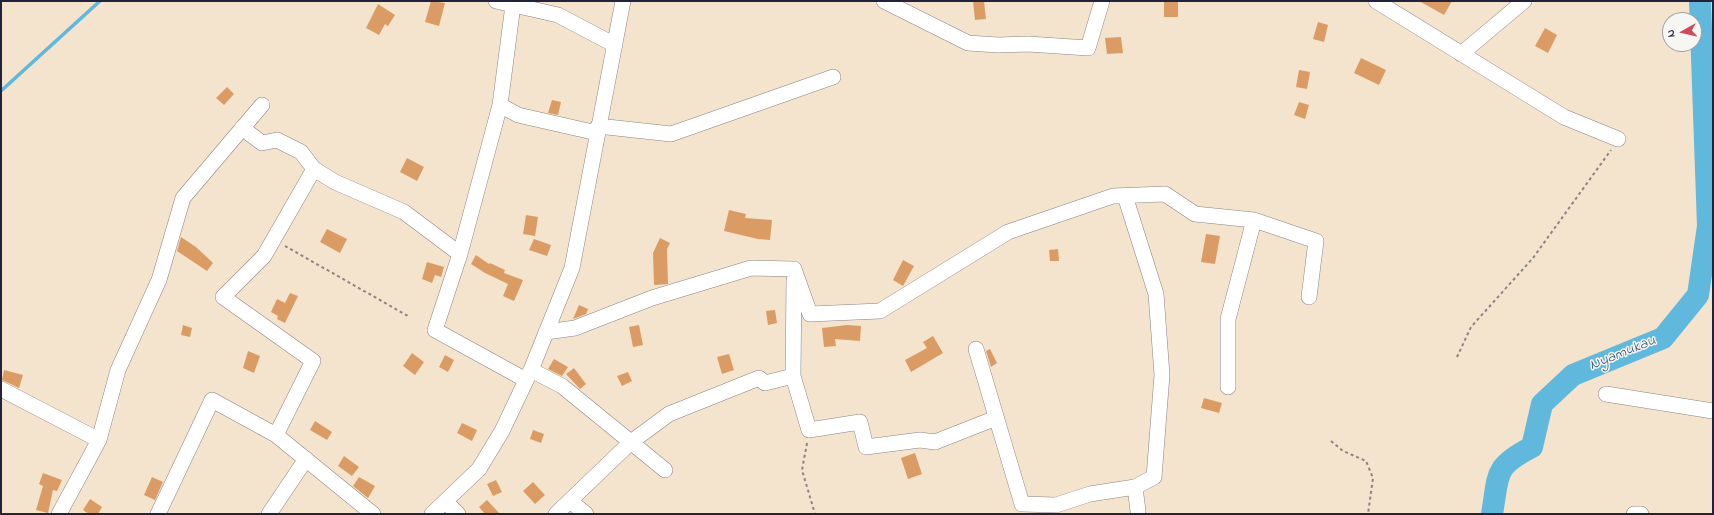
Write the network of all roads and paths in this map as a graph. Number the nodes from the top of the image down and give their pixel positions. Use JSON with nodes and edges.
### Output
{"nodes":[{"id":1,"x":496,"y":1,"type":"edge"},
{"id":2,"x":623,"y":1,"type":"edge"},
{"id":3,"x":884,"y":1,"type":"edge"},
{"id":4,"x":1102,"y":1,"type":"edge"},
{"id":5,"x":1376,"y":1,"type":"edge"},
{"id":6,"x":1524,"y":1,"type":"edge"},
{"id":7,"x":513,"y":5,"type":"junction"},
{"id":8,"x":615,"y":45,"type":"junction"},
{"id":9,"x":1462,"y":54,"type":"junction"},
{"id":10,"x":833,"y":77,"type":"dead end"},
{"id":11,"x":262,"y":104,"type":"dead end"},
{"id":12,"x":500,"y":105,"type":"junction"},
{"id":13,"x":242,"y":128,"type":"junction"},
{"id":14,"x":598,"y":129,"type":"junction"},
{"id":15,"x":1618,"y":139,"type":"joint"},
{"id":16,"x":314,"y":168,"type":"junction"},
{"id":17,"x":1125,"y":196,"type":"junction"},
{"id":18,"x":1254,"y":220,"type":"junction"},
{"id":19,"x":273,"y":239,"type":"junction"},
{"id":20,"x":460,"y":254,"type":"junction"},
{"id":21,"x":794,"y":269,"type":"junction"},
{"id":22,"x":1310,"y":297,"type":"dead end"},
{"id":23,"x":408,"y":316,"type":"dead end"},
{"id":24,"x":546,"y":332,"type":"junction"},
{"id":25,"x":976,"y":349,"type":"dead end"},
{"id":26,"x":1457,"y":357,"type":"dead end"},
{"id":27,"x":528,"y":375,"type":"junction"},
{"id":28,"x":794,"y":376,"type":"junction"},
{"id":29,"x":1228,"y":387,"type":"dead end"},
{"id":30,"x":1,"y":389,"type":"edge"},
{"id":31,"x":1606,"y":394,"type":"dead end"},
{"id":32,"x":1713,"y":412,"type":"edge"},
{"id":33,"x":996,"y":418,"type":"junction"},
{"id":34,"x":809,"y":430,"type":"junction"},
{"id":35,"x":276,"y":435,"type":"junction"},
{"id":36,"x":100,"y":440,"type":"junction"},
{"id":37,"x":1331,"y":441,"type":"dead end"},
{"id":38,"x":631,"y":442,"type":"junction"},
{"id":39,"x":306,"y":459,"type":"junction"},
{"id":40,"x":665,"y":470,"type":"dead end"},
{"id":41,"x":1136,"y":487,"type":"junction"},
{"id":42,"x":570,"y":501,"type":"junction"},
{"id":43,"x":446,"y":502,"type":"junction"},
{"id":44,"x":1138,"y":511,"type":"dead end"},
{"id":45,"x":59,"y":514,"type":"edge"},
{"id":46,"x":158,"y":514,"type":"edge"},
{"id":47,"x":269,"y":514,"type":"edge"},
{"id":48,"x":373,"y":514,"type":"edge"},
{"id":49,"x":432,"y":514,"type":"edge"},
{"id":50,"x":458,"y":514,"type":"edge"},
{"id":51,"x":556,"y":514,"type":"edge"},
{"id":52,"x":586,"y":514,"type":"edge"},
{"id":53,"x":815,"y":514,"type":"edge"},
{"id":54,"x":1368,"y":514,"type":"edge"},
{"id":55,"x":1634,"y":514,"type":"edge"},
{"id":56,"x":1640,"y":514,"type":"edge"}],
"edges":[{"from":1,"to":7,"type":"street"},
{"from":2,"to":8,"type":"street"},
{"from":3,"to":4,"type":"street"},
{"from":5,"to":9,"type":"street"},
{"from":6,"to":9,"type":"street"},
{"from":7,"to":8,"type":"street"},
{"from":7,"to":12,"type":"street"},
{"from":8,"to":14,"type":"street"},
{"from":9,"to":15,"type":"street"},
{"from":10,"to":14,"type":"street"},
{"from":11,"to":13,"type":"street"},
{"from":12,"to":14,"type":"street"},
{"from":12,"to":20,"type":"street"},
{"from":13,"to":16,"type":"street"},
{"from":13,"to":36,"type":"street"},
{"from":14,"to":24,"type":"street"},
{"from":15,"to":26,"type":"path"},
{"from":16,"to":19,"type":"street"},
{"from":16,"to":20,"type":"street"},
{"from":17,"to":18,"type":"street"},
{"from":17,"to":21,"type":"street"},
{"from":17,"to":41,"type":"street"},
{"from":18,"to":22,"type":"street"},
{"from":18,"to":29,"type":"street"},
{"from":19,"to":23,"type":"path"},
{"from":19,"to":35,"type":"street"},
{"from":20,"to":27,"type":"street"},
{"from":21,"to":24,"type":"street"},
{"from":21,"to":28,"type":"street"},
{"from":24,"to":27,"type":"street"},
{"from":25,"to":33,"type":"street"},
{"from":27,"to":38,"type":"street"},
{"from":27,"to":43,"type":"street"},
{"from":28,"to":34,"type":"street"},
{"from":28,"to":38,"type":"street"},
{"from":30,"to":36,"type":"street"},
{"from":31,"to":32,"type":"street"},
{"from":33,"to":34,"type":"street"},
{"from":33,"to":41,"type":"street"},
{"from":34,"to":53,"type":"path"},
{"from":35,"to":39,"type":"street"},
{"from":35,"to":46,"type":"street"},
{"from":36,"to":45,"type":"street"},
{"from":37,"to":54,"type":"path"},
{"from":38,"to":40,"type":"street"},
{"from":38,"to":42,"type":"street"},
{"from":39,"to":47,"type":"street"},
{"from":39,"to":48,"type":"street"},
{"from":41,"to":44,"type":"street"},
{"from":42,"to":51,"type":"street"},
{"from":42,"to":52,"type":"street"},
{"from":43,"to":49,"type":"street"},
{"from":43,"to":50,"type":"street"},
{"from":55,"to":56,"type":"street"}]}
